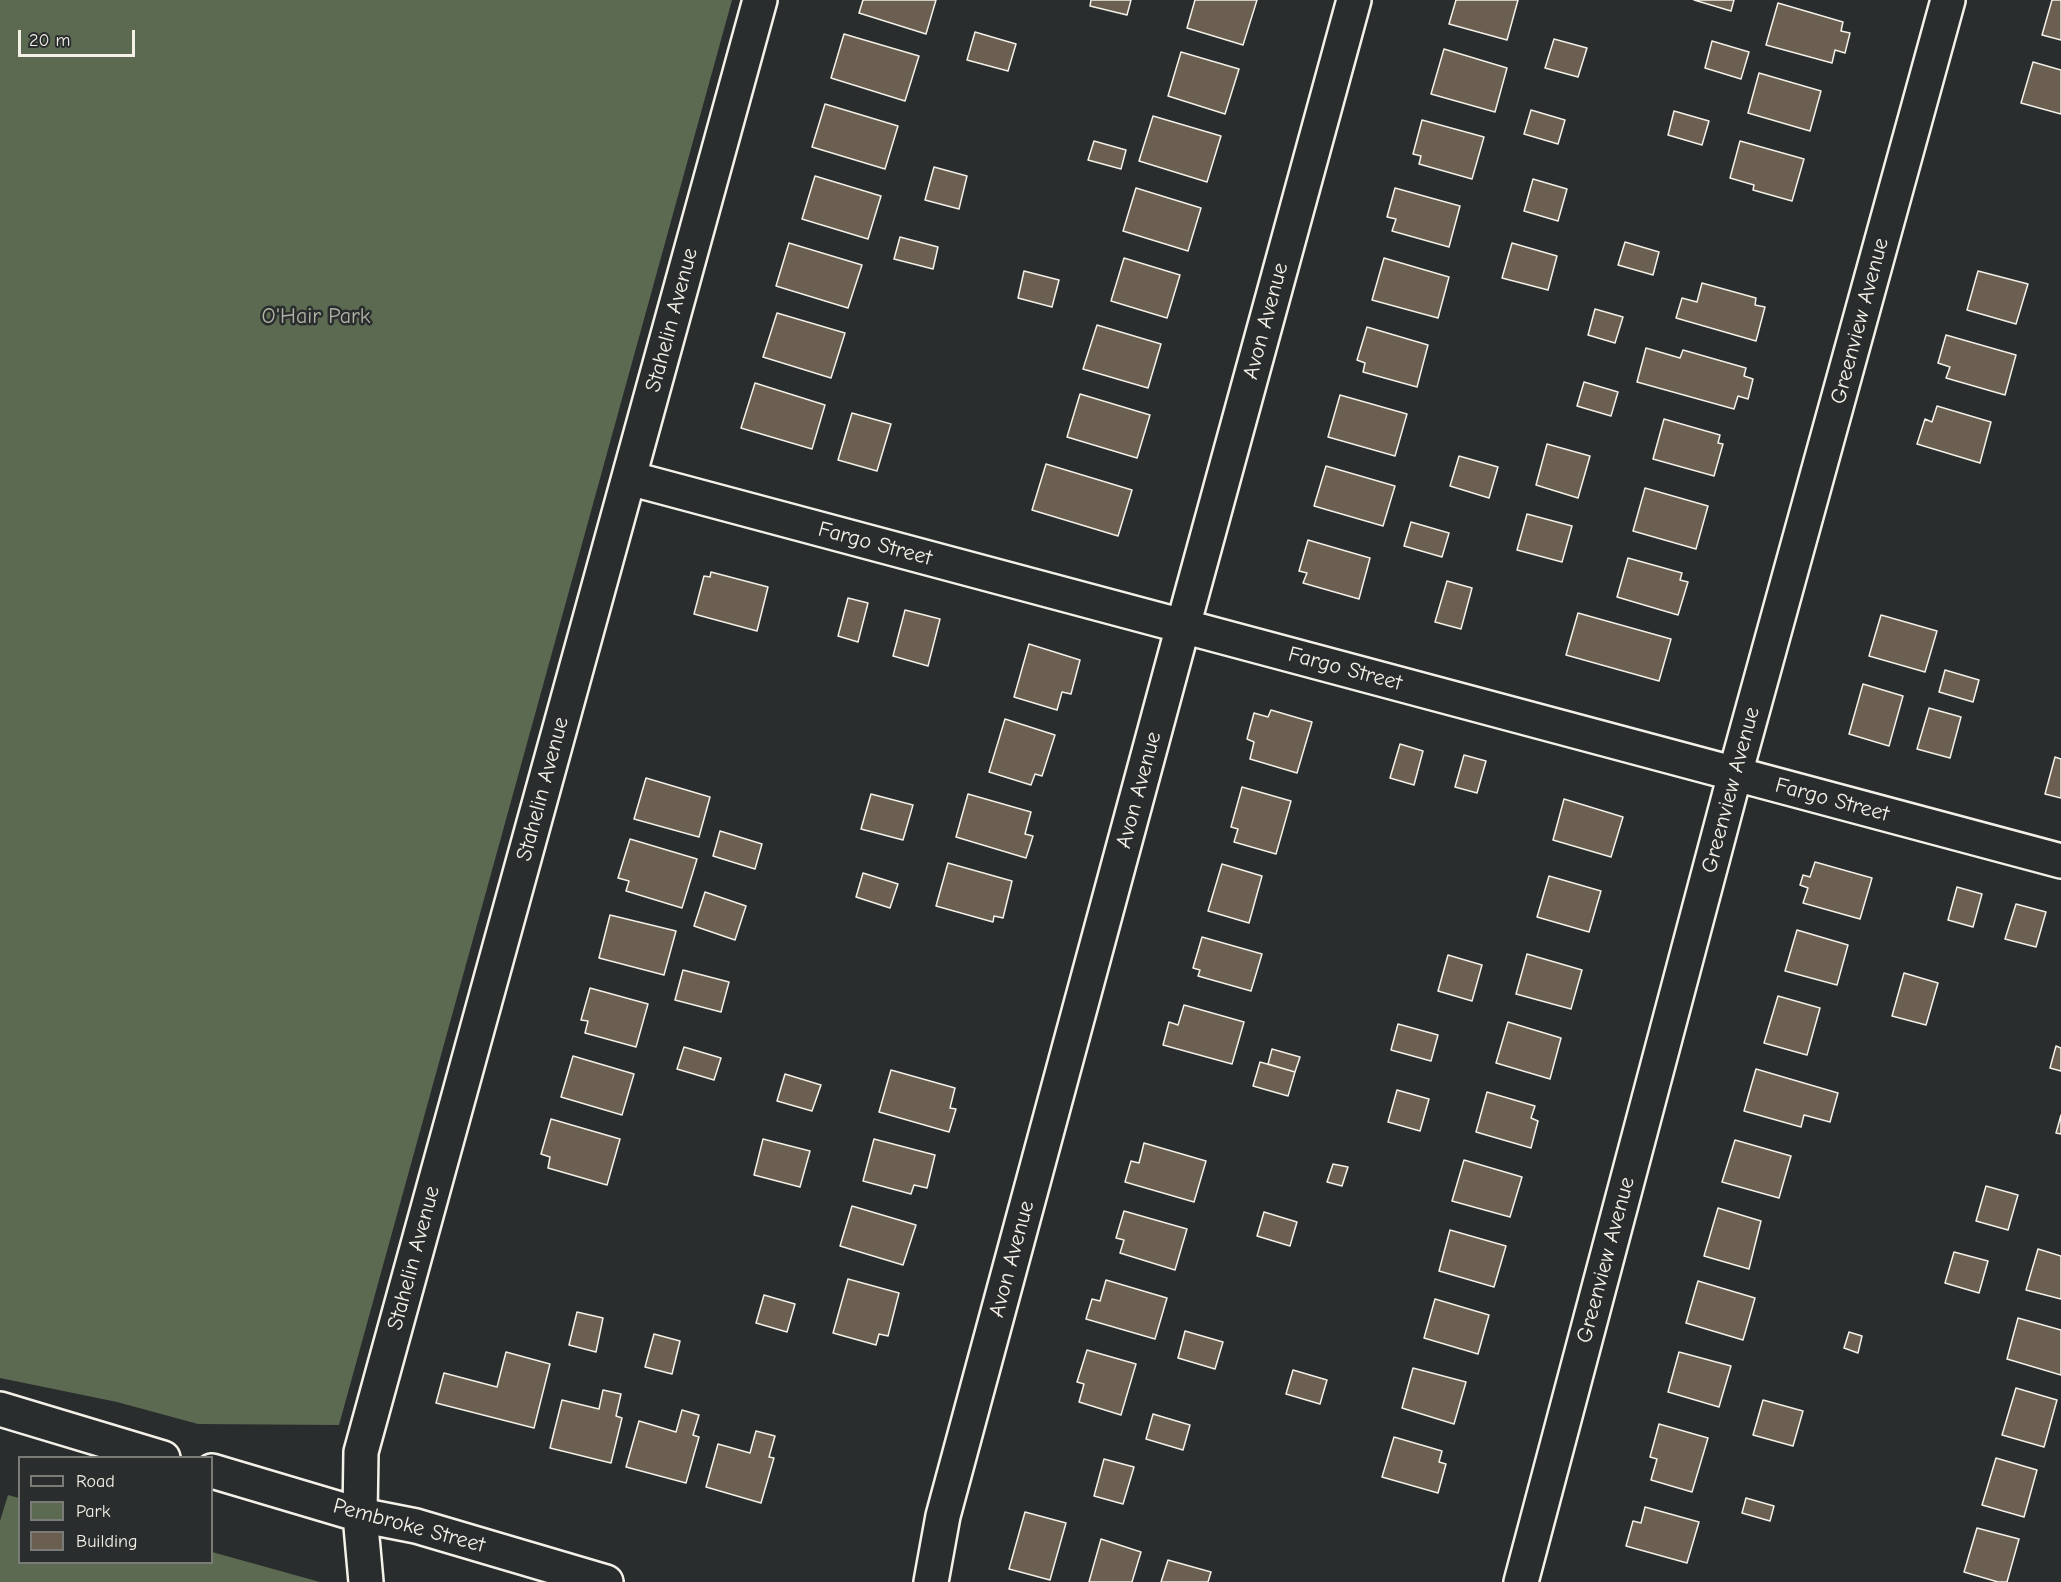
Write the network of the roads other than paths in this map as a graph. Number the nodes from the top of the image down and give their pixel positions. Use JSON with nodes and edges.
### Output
{"nodes":[{"id":1,"x":760,"y":0,"type":"edge"},
{"id":2,"x":1354,"y":0,"type":"edge"},
{"id":3,"x":1948,"y":0,"type":"edge"},
{"id":4,"x":629,"y":478,"type":"junction"},
{"id":5,"x":1183,"y":626,"type":"junction"},
{"id":6,"x":1735,"y":774,"type":"junction"},
{"id":7,"x":2061,"y":861,"type":"edge"},
{"id":8,"x":0,"y":1409,"type":"edge"},
{"id":9,"x":157,"y":1456,"type":"edge"},
{"id":10,"x":213,"y":1472,"type":"edge"},
{"id":11,"x":360,"y":1515,"type":"junction"},
{"id":12,"x":366,"y":1582,"type":"edge"},
{"id":13,"x":606,"y":1582,"type":"edge"},
{"id":14,"x":932,"y":1582,"type":"edge"},
{"id":15,"x":1521,"y":1582,"type":"edge"}],
"edges":[{"from":1,"to":4,"type":"street","name":"Stahelin Avenue"},
{"from":2,"to":5,"type":"street","name":"Avon Avenue"},
{"from":3,"to":6,"type":"street","name":"Greenview Avenue"},
{"from":4,"to":5,"type":"street","name":"Fargo Street"},
{"from":4,"to":11,"type":"street","name":"Stahelin Avenue"},
{"from":5,"to":6,"type":"street","name":"Fargo Street"},
{"from":5,"to":14,"type":"street","name":"Avon Avenue"},
{"from":6,"to":7,"type":"street","name":"Fargo Street"},
{"from":6,"to":15,"type":"street","name":"Greenview Avenue"},
{"from":8,"to":9,"type":"street"},
{"from":10,"to":11,"type":"street","name":"Pembroke Street"},
{"from":11,"to":12,"type":"street","name":"Stahelin Avenue"},
{"from":11,"to":13,"type":"street","name":"Pembroke Street"}]}
